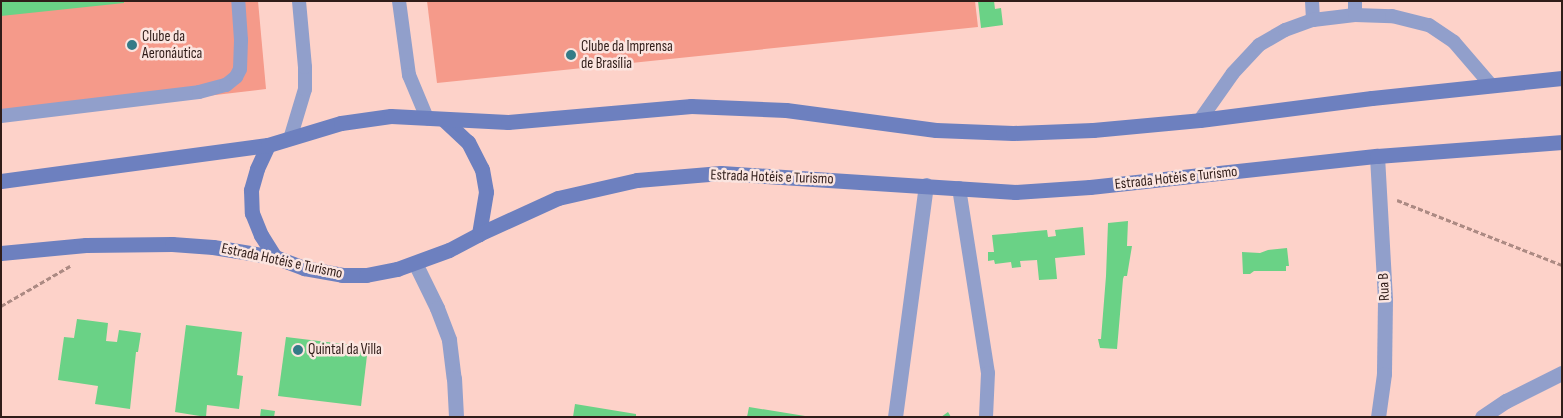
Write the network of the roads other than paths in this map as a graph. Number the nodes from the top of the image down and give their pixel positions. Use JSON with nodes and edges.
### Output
{"nodes":[{"id":1,"x":238,"y":1,"type":"edge"},
{"id":2,"x":299,"y":1,"type":"edge"},
{"id":3,"x":399,"y":1,"type":"edge"},
{"id":4,"x":1312,"y":1,"type":"edge"},
{"id":5,"x":1355,"y":8,"type":"edge"},
{"id":6,"x":1313,"y":20,"type":"junction"},
{"id":7,"x":1562,"y":78,"type":"edge"},
{"id":8,"x":1490,"y":85,"type":"junction"},
{"id":9,"x":1,"y":116,"type":"edge"},
{"id":10,"x":427,"y":118,"type":"junction"},
{"id":11,"x":444,"y":119,"type":"junction"},
{"id":12,"x":1200,"y":120,"type":"junction"},
{"id":13,"x":290,"y":139,"type":"junction"},
{"id":14,"x":1562,"y":142,"type":"edge"},
{"id":15,"x":268,"y":146,"type":"junction"},
{"id":16,"x":1377,"y":156,"type":"junction"},
{"id":17,"x":1,"y":181,"type":"edge"},
{"id":18,"x":926,"y":185,"type":"junction"},
{"id":19,"x":959,"y":188,"type":"junction"},
{"id":20,"x":479,"y":234,"type":"junction"},
{"id":21,"x":1,"y":253,"type":"edge"},
{"id":22,"x":275,"y":257,"type":"junction"},
{"id":23,"x":415,"y":263,"type":"junction"},
{"id":24,"x":1562,"y":374,"type":"edge"},
{"id":25,"x":456,"y":417,"type":"edge"},
{"id":26,"x":895,"y":417,"type":"edge"},
{"id":27,"x":986,"y":417,"type":"edge"},
{"id":28,"x":1378,"y":417,"type":"edge"},
{"id":29,"x":1482,"y":417,"type":"edge"}],
"edges":[{"from":1,"to":9,"type":"lane"},
{"from":2,"to":13,"type":"lane"},
{"from":3,"to":10,"type":"lane"},
{"from":4,"to":6,"type":"lane"},
{"from":5,"to":6,"type":"lane"},
{"from":5,"to":8,"type":"lane"},
{"from":6,"to":12,"type":"lane"},
{"from":7,"to":8,"type":"main road"},
{"from":8,"to":12,"type":"main road"},
{"from":10,"to":11,"type":"main road"},
{"from":10,"to":13,"type":"main road"},
{"from":11,"to":12,"type":"main road"},
{"from":11,"to":20,"type":"main road"},
{"from":13,"to":15,"type":"main road"},
{"from":14,"to":16,"type":"main road","name":"Estrada Hotéis e Turismo"},
{"from":15,"to":17,"type":"main road"},
{"from":15,"to":22,"type":"main road"},
{"from":16,"to":19,"type":"main road","name":"Estrada Hotéis e Turismo"},
{"from":16,"to":28,"type":"street","name":"Rua B"},
{"from":18,"to":19,"type":"main road","name":"Estrada Hotéis e Turismo"},
{"from":18,"to":20,"type":"main road","name":"Estrada Hotéis e Turismo"},
{"from":18,"to":26,"type":"street"},
{"from":19,"to":27,"type":"lane"},
{"from":20,"to":23,"type":"main road","name":"Estrada Hotéis e Turismo"},
{"from":21,"to":22,"type":"main road","name":"Estrada Hotéis e Turismo"},
{"from":22,"to":23,"type":"main road","name":"Estrada Hotéis e Turismo"},
{"from":23,"to":25,"type":"street"},
{"from":24,"to":29,"type":"street"}]}
